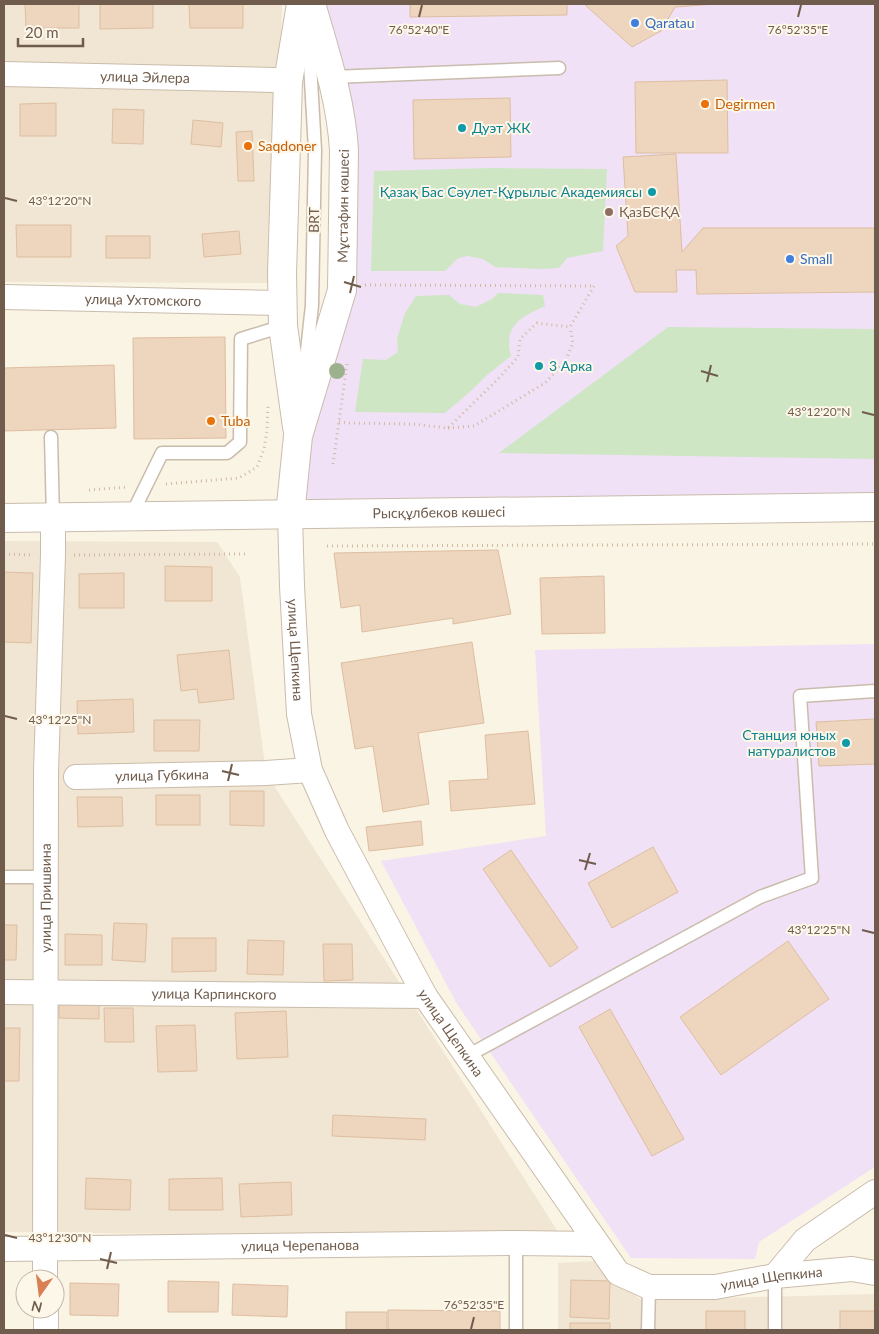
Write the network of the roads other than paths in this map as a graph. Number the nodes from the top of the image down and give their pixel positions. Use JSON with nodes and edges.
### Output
{"nodes":[{"id":1,"x":301,"y":4,"type":"edge"},
{"id":2,"x":306,"y":4,"type":"edge"},
{"id":3,"x":311,"y":4,"type":"edge"},
{"id":4,"x":558,"y":68,"type":"dead end"},
{"id":5,"x":4,"y":74,"type":"edge"},
{"id":6,"x":332,"y":77,"type":"junction"},
{"id":7,"x":288,"y":82,"type":"junction"},
{"id":8,"x":4,"y":297,"type":"edge"},
{"id":9,"x":282,"y":314,"type":"junction"},
{"id":10,"x":298,"y":436,"type":"junction"},
{"id":11,"x":51,"y":438,"type":"dead end"},
{"id":12,"x":875,"y":507,"type":"edge"},
{"id":13,"x":290,"y":515,"type":"junction"},
{"id":14,"x":131,"y":516,"type":"junction"},
{"id":15,"x":4,"y":518,"type":"edge"},
{"id":16,"x":53,"y":518,"type":"junction"},
{"id":17,"x":875,"y":691,"type":"edge"},
{"id":18,"x":310,"y":770,"type":"junction"},
{"id":19,"x":76,"y":776,"type":"dead end"},
{"id":20,"x":4,"y":877,"type":"edge"},
{"id":21,"x":46,"y":877,"type":"junction"},
{"id":22,"x":4,"y":992,"type":"edge"},
{"id":23,"x":45,"y":992,"type":"junction"},
{"id":24,"x":425,"y":996,"type":"junction"},
{"id":25,"x":467,"y":1056,"type":"junction"},
{"id":26,"x":875,"y":1192,"type":"edge"},
{"id":27,"x":516,"y":1243,"type":"junction"},
{"id":28,"x":597,"y":1244,"type":"junction"},
{"id":29,"x":4,"y":1249,"type":"edge"},
{"id":30,"x":45,"y":1249,"type":"junction"},
{"id":31,"x":45,"y":1269,"type":"edge"},
{"id":32,"x":875,"y":1273,"type":"edge"},
{"id":33,"x":775,"y":1276,"type":"junction"},
{"id":34,"x":649,"y":1287,"type":"junction"},
{"id":35,"x":516,"y":1330,"type":"edge"},
{"id":36,"x":648,"y":1330,"type":"edge"},
{"id":37,"x":776,"y":1330,"type":"edge"}],
"edges":[{"from":1,"to":7,"type":"street","name":"Мұстафин көшесі"},
{"from":2,"to":10,"type":"lane","name":"BRT"},
{"from":3,"to":6,"type":"street","name":"Мұстафин көшесі"},
{"from":4,"to":6,"type":"lane"},
{"from":5,"to":7,"type":"street","name":"улица Эйлера"},
{"from":6,"to":10,"type":"street","name":"Мұстафин көшесі"},
{"from":7,"to":9,"type":"street","name":"Мұстафин көшесі"},
{"from":8,"to":9,"type":"street","name":"улица Ухтомского"},
{"from":9,"to":10,"type":"street","name":"Мұстафин көшесі"},
{"from":9,"to":14,"type":"lane"},
{"from":10,"to":13,"type":"street","name":"Мұстафин көшесі"},
{"from":11,"to":16,"type":"lane"},
{"from":12,"to":13,"type":"street","name":"Рысқұлбеков көшесі"},
{"from":13,"to":14,"type":"street","name":"Рысқұлбеков көшесі"},
{"from":13,"to":18,"type":"street","name":"улица Щепкина"},
{"from":14,"to":16,"type":"street","name":"Рысқұлбеков көшесі"},
{"from":15,"to":16,"type":"street","name":"Рысқұлбеков көшесі"},
{"from":16,"to":21,"type":"street","name":"улица Пришвина"},
{"from":17,"to":25,"type":"lane"},
{"from":18,"to":19,"type":"street","name":"улица Губкина"},
{"from":18,"to":24,"type":"street","name":"улица Щепкина"},
{"from":20,"to":21,"type":"lane"},
{"from":21,"to":23,"type":"street","name":"улица Пришвина"},
{"from":22,"to":23,"type":"street","name":"улица Карпинского"},
{"from":23,"to":24,"type":"street","name":"улица Карпинского"},
{"from":23,"to":30,"type":"street","name":"улица Пришвина"},
{"from":24,"to":25,"type":"street","name":"улица Щепкина"},
{"from":25,"to":28,"type":"street","name":"улица Щепкина"},
{"from":26,"to":33,"type":"street"},
{"from":27,"to":28,"type":"street","name":"улица Черепанова"},
{"from":27,"to":30,"type":"street","name":"улица Черепанова"},
{"from":27,"to":35,"type":"lane"},
{"from":28,"to":34,"type":"street","name":"улица Щепкина"},
{"from":29,"to":30,"type":"street","name":"улица Черепанова"},
{"from":30,"to":31,"type":"street","name":"улица Пришвина"},
{"from":32,"to":33,"type":"street","name":"улица Щепкина"},
{"from":33,"to":34,"type":"street","name":"улица Щепкина"},
{"from":33,"to":37,"type":"lane"},
{"from":34,"to":36,"type":"lane"}]}
